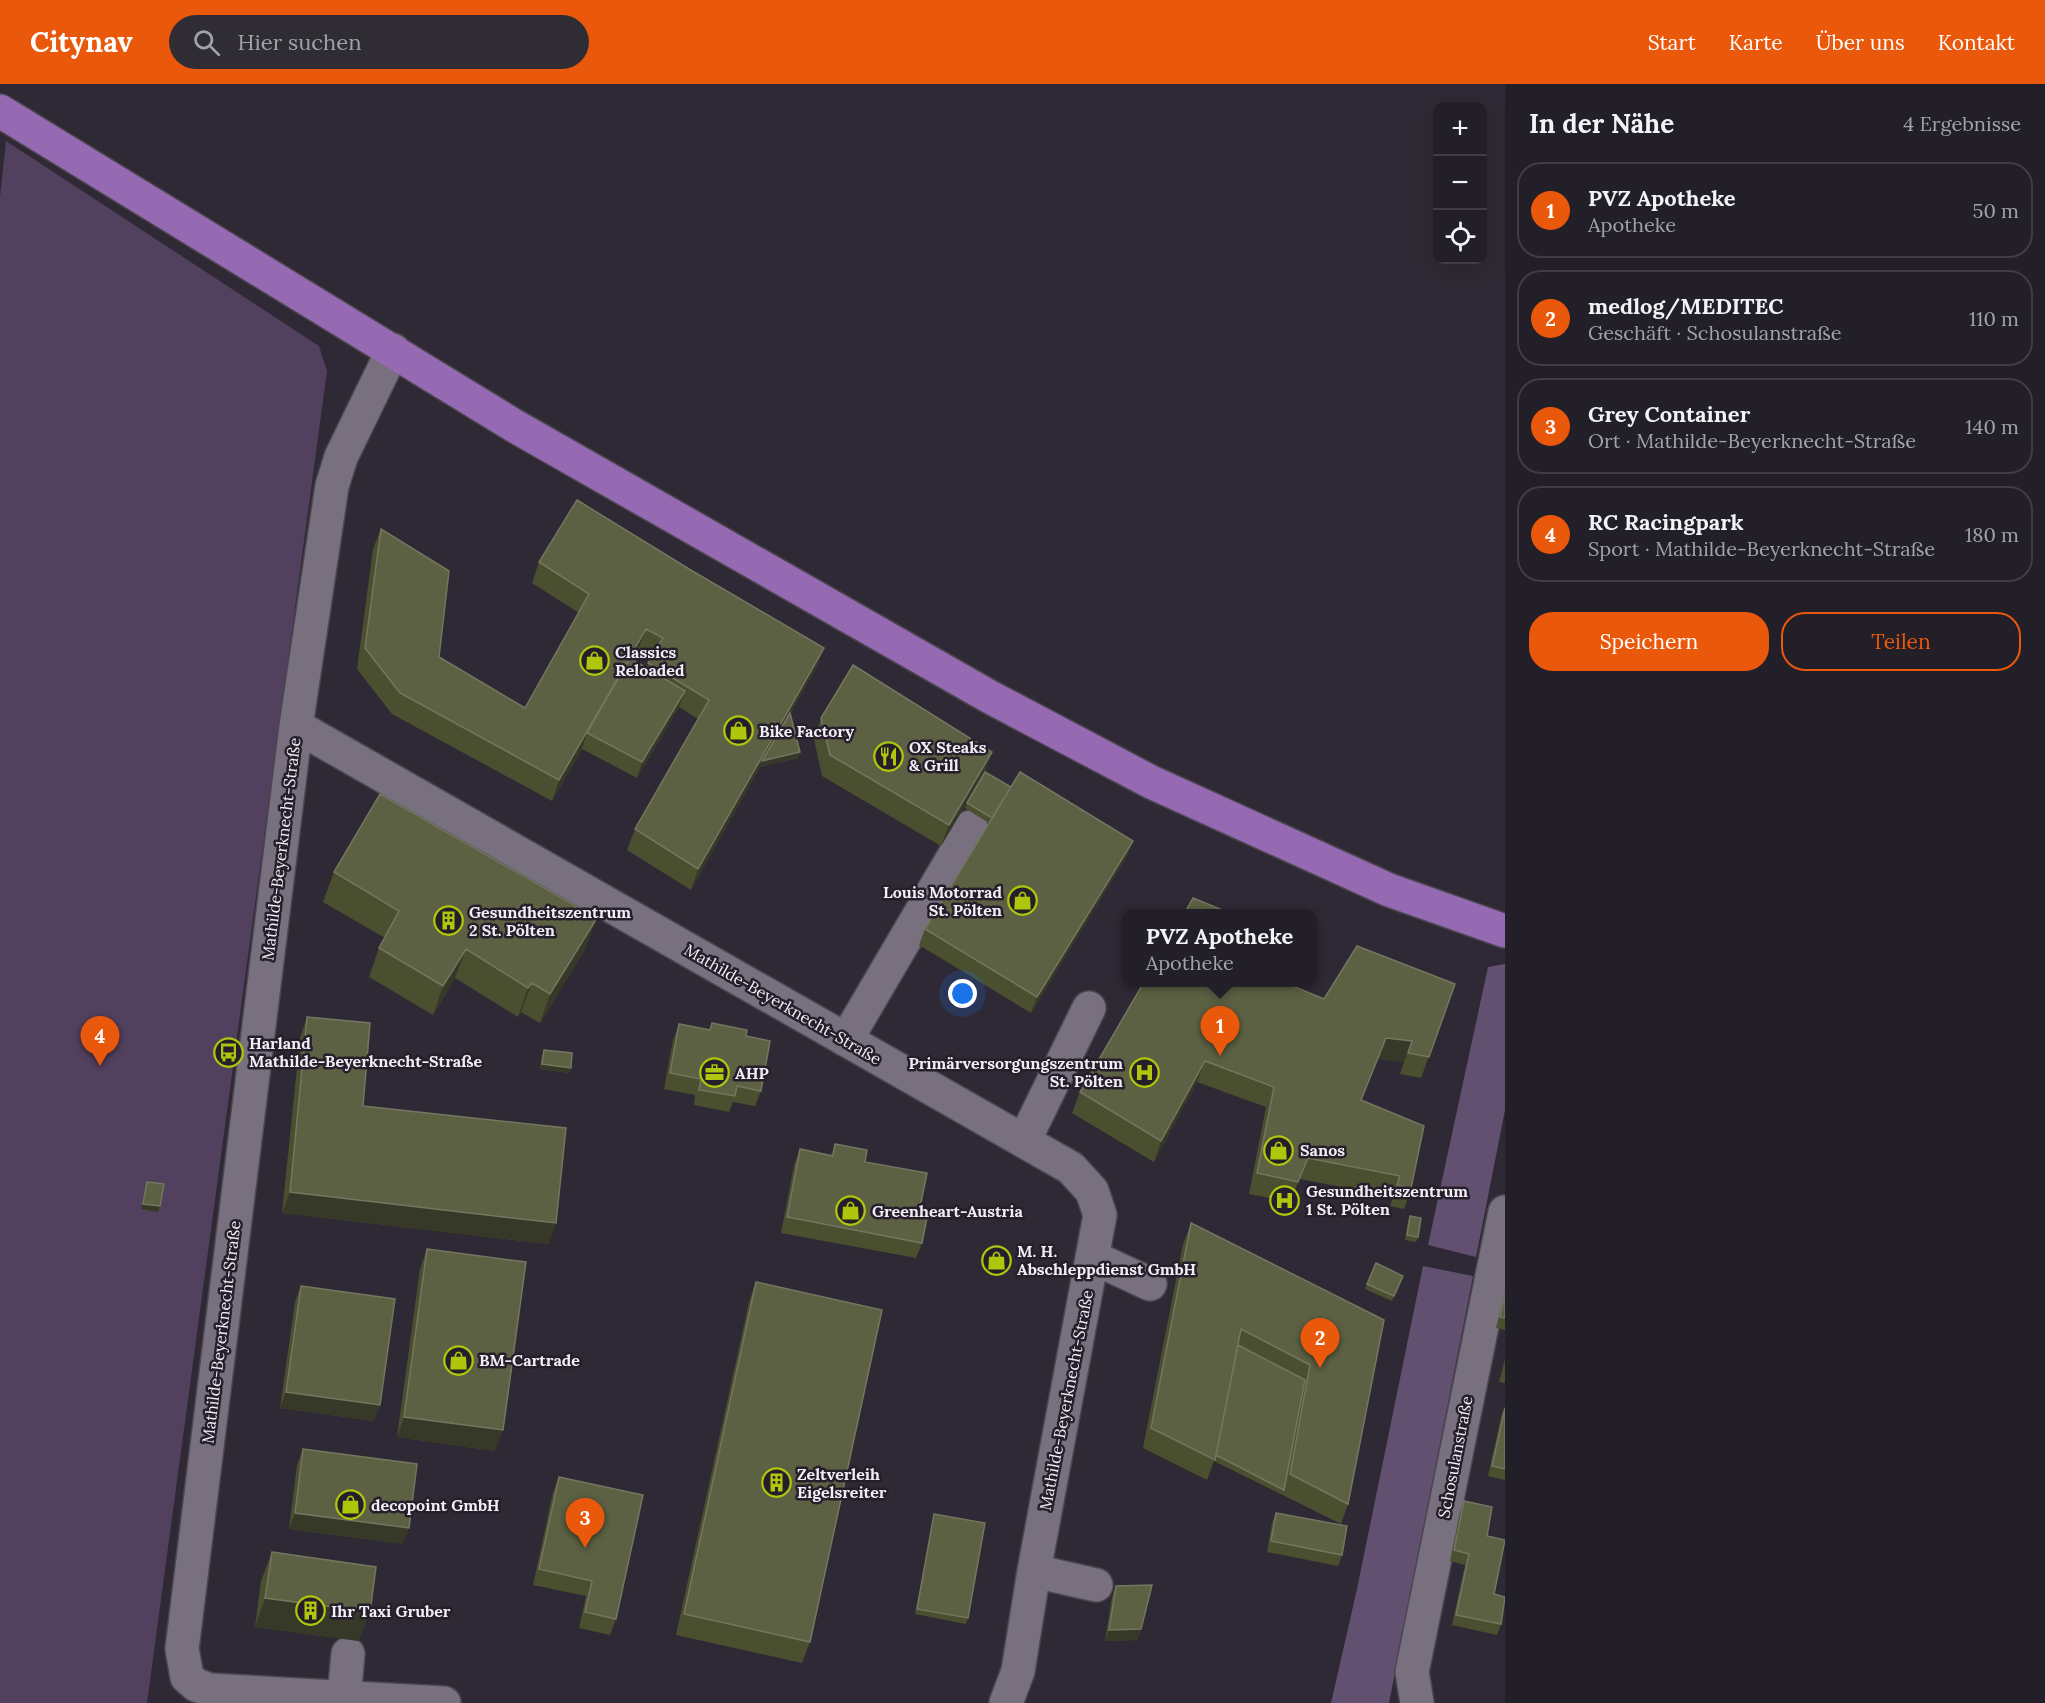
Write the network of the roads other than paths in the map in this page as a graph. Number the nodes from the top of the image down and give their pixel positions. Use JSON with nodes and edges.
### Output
{"nodes":[{"id":1,"x":0,"y":111,"type":"edge"},
{"id":2,"x":393,"y":350,"type":"junction"},
{"id":3,"x":296,"y":726,"type":"junction"},
{"id":4,"x":971,"y":827,"type":"dead end"},
{"id":5,"x":1505,"y":931,"type":"edge"},
{"id":6,"x":1089,"y":1008,"type":"dead end"},
{"id":7,"x":846,"y":1040,"type":"junction"},
{"id":8,"x":1024,"y":1141,"type":"junction"},
{"id":9,"x":1505,"y":1212,"type":"edge"},
{"id":10,"x":1092,"y":1257,"type":"junction"},
{"id":11,"x":1150,"y":1284,"type":"dead end"},
{"id":12,"x":1034,"y":1571,"type":"junction"},
{"id":13,"x":1096,"y":1586,"type":"dead end"},
{"id":14,"x":348,"y":1653,"type":"edge"},
{"id":15,"x":344,"y":1697,"type":"junction"},
{"id":16,"x":444,"y":1703,"type":"edge"},
{"id":17,"x":1006,"y":1703,"type":"edge"},
{"id":18,"x":1417,"y":1703,"type":"edge"}],
"edges":[{"from":1,"to":2,"type":"main road"},
{"from":2,"to":3,"type":"street","name":"Mathilde-Beyerknecht-Straße"},
{"from":2,"to":5,"type":"main road"},
{"from":3,"to":7,"type":"street","name":"Mathilde-Beyerknecht-Straße"},
{"from":3,"to":15,"type":"street","name":"Mathilde-Beyerknecht-Straße"},
{"from":4,"to":7,"type":"street"},
{"from":6,"to":8,"type":"street"},
{"from":7,"to":8,"type":"street","name":"Mathilde-Beyerknecht-Straße"},
{"from":8,"to":10,"type":"street","name":"Mathilde-Beyerknecht-Straße"},
{"from":9,"to":18,"type":"street","name":"Schosulanstraße"},
{"from":10,"to":11,"type":"street"},
{"from":10,"to":12,"type":"street","name":"Mathilde-Beyerknecht-Straße"},
{"from":12,"to":13,"type":"street"},
{"from":12,"to":17,"type":"street","name":"Mathilde-Beyerknecht-Straße"},
{"from":14,"to":15,"type":"street"},
{"from":15,"to":16,"type":"street","name":"Mathilde-Beyerknecht-Straße"}]}
